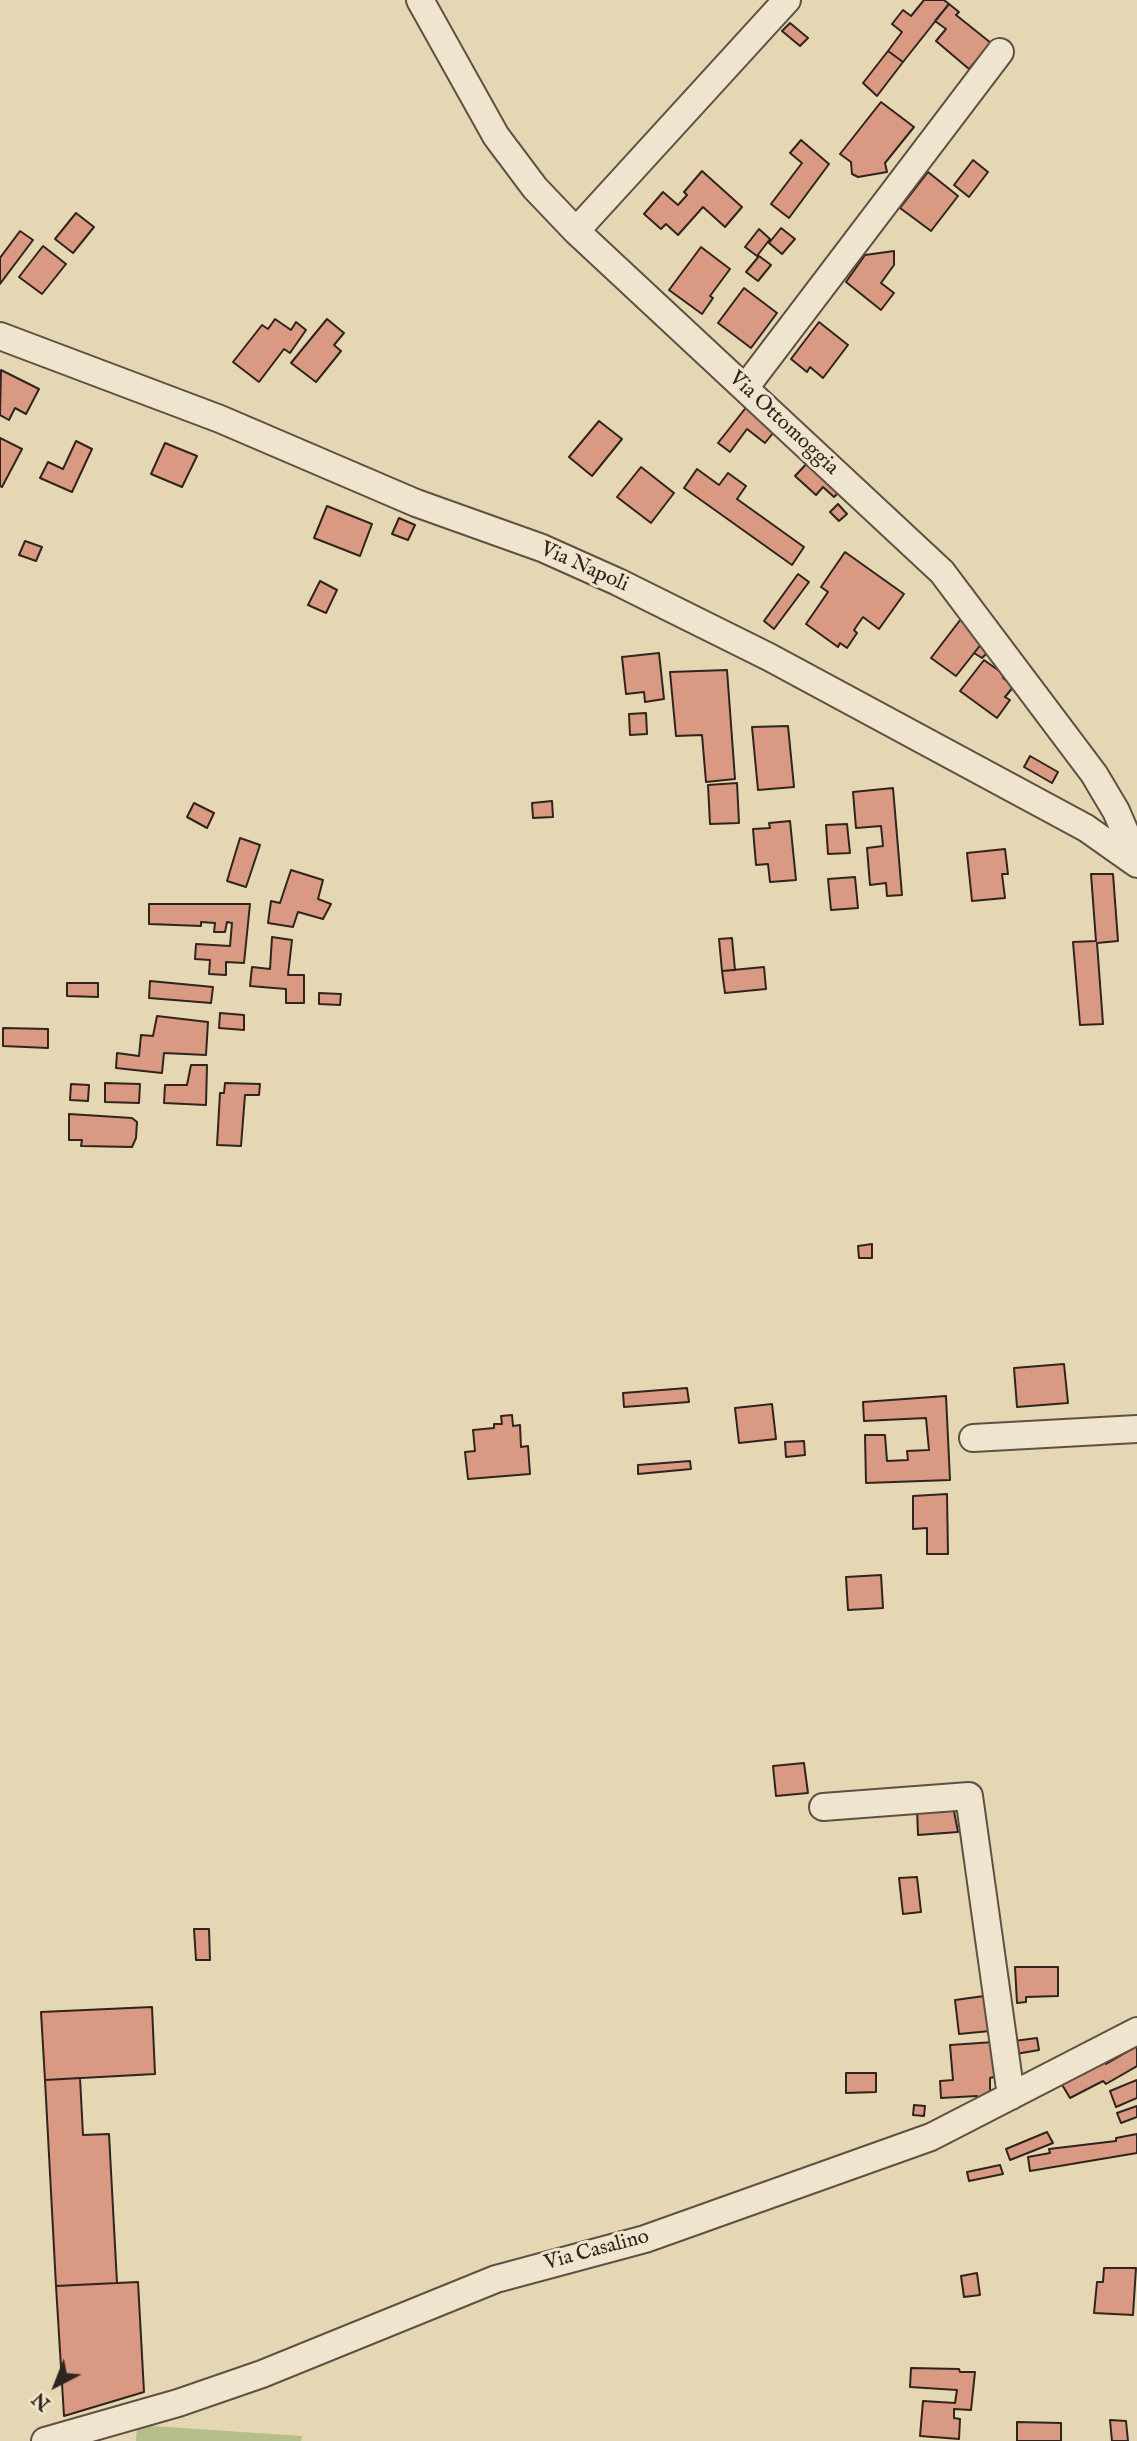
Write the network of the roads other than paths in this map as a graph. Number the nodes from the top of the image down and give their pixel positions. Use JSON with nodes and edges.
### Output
{"nodes":[{"id":1,"x":419,"y":0,"type":"edge"},
{"id":2,"x":787,"y":0,"type":"edge"},
{"id":3,"x":1000,"y":52,"type":"dead end"},
{"id":4,"x":576,"y":231,"type":"junction"},
{"id":5,"x":0,"y":336,"type":"edge"},
{"id":6,"x":745,"y":388,"type":"junction"},
{"id":7,"x":1133,"y":861,"type":"edge"},
{"id":8,"x":1137,"y":1429,"type":"edge"},
{"id":9,"x":973,"y":1438,"type":"dead end"},
{"id":10,"x":823,"y":1807,"type":"dead end"},
{"id":11,"x":1137,"y":2031,"type":"edge"},
{"id":12,"x":1011,"y":2096,"type":"junction"},
{"id":13,"x":45,"y":2441,"type":"edge"}],
"edges":[{"from":1,"to":4,"type":"street","name":"Via Ottomoggia"},
{"from":2,"to":4,"type":"street"},
{"from":3,"to":6,"type":"street"},
{"from":4,"to":6,"type":"street","name":"Via Ottomoggia"},
{"from":5,"to":7,"type":"street","name":"Via Napoli"},
{"from":6,"to":7,"type":"street","name":"Via Ottomoggia"},
{"from":8,"to":9,"type":"street"},
{"from":10,"to":12,"type":"street"},
{"from":11,"to":12,"type":"street","name":"Via Casalino"},
{"from":12,"to":13,"type":"street","name":"Via Casalino"}]}
